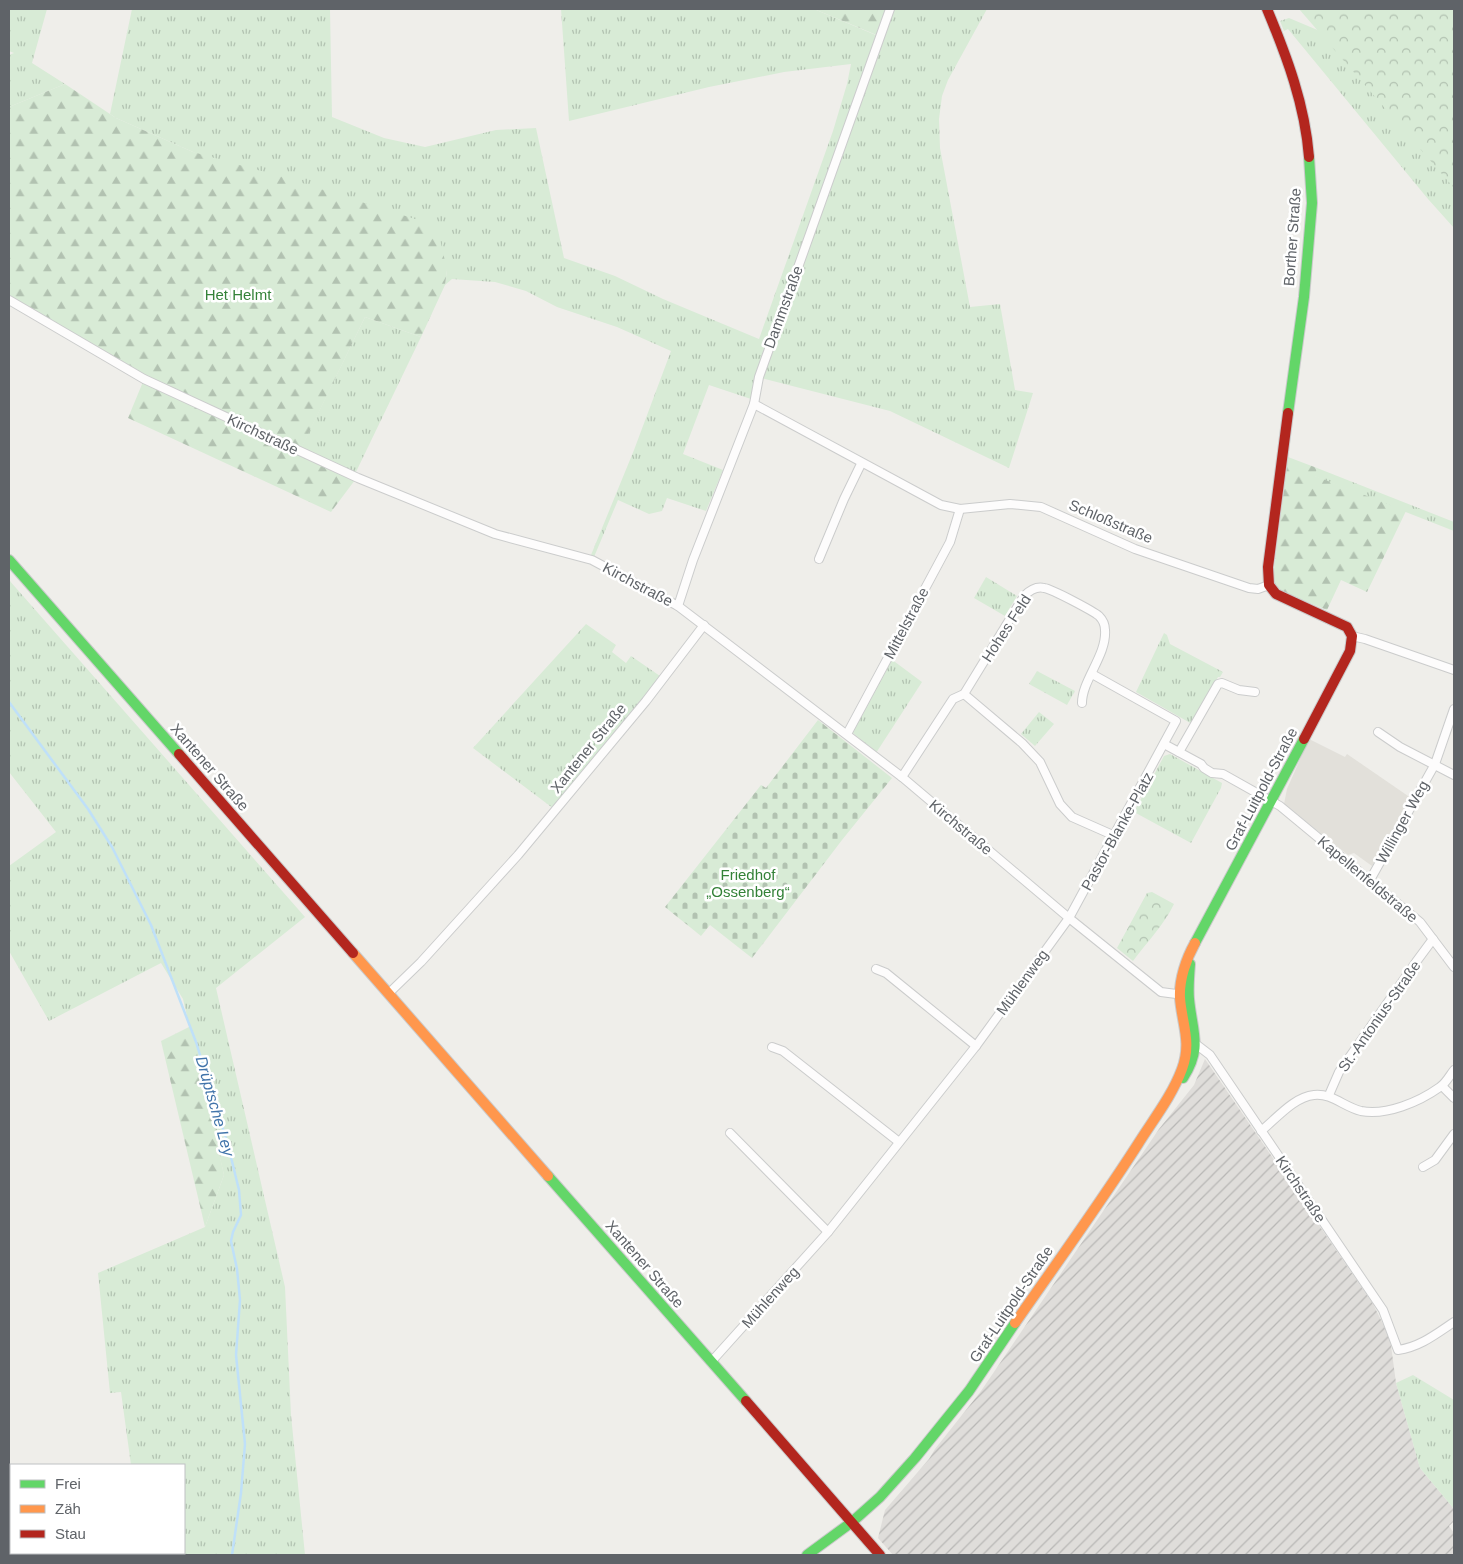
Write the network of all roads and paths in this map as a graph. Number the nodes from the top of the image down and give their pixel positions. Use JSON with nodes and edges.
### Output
{"nodes":[{"id":1,"x":890,"y":9,"type":"edge"},
{"id":2,"x":1267,"y":9,"type":"edge"},
{"id":3,"x":9,"y":300,"type":"edge"},
{"id":4,"x":754,"y":404,"type":"junction"},
{"id":5,"x":861,"y":464,"type":"junction"},
{"id":6,"x":960,"y":509,"type":"junction"},
{"id":7,"x":819,"y":559,"type":"dead end"},
{"id":8,"x":9,"y":560,"type":"edge"},
{"id":9,"x":1270,"y":585,"type":"junction"},
{"id":10,"x":678,"y":606,"type":"junction"},
{"id":11,"x":704,"y":625,"type":"junction"},
{"id":12,"x":1352,"y":636,"type":"junction"},
{"id":13,"x":1454,"y":670,"type":"edge"},
{"id":14,"x":1092,"y":674,"type":"junction"},
{"id":15,"x":1255,"y":692,"type":"dead end"},
{"id":16,"x":964,"y":694,"type":"junction"},
{"id":17,"x":1082,"y":703,"type":"dead end"},
{"id":18,"x":1454,"y":709,"type":"edge"},
{"id":19,"x":1378,"y":732,"type":"dead end"},
{"id":20,"x":847,"y":734,"type":"junction"},
{"id":21,"x":1164,"y":744,"type":"junction"},
{"id":22,"x":1179,"y":752,"type":"junction"},
{"id":23,"x":1435,"y":764,"type":"junction"},
{"id":24,"x":1454,"y":775,"type":"edge"},
{"id":25,"x":902,"y":777,"type":"junction"},
{"id":26,"x":1271,"y":802,"type":"junction"},
{"id":27,"x":1115,"y":836,"type":"junction"},
{"id":28,"x":1370,"y":880,"type":"junction"},
{"id":29,"x":1069,"y":918,"type":"junction"},
{"id":30,"x":1433,"y":940,"type":"junction"},
{"id":31,"x":1454,"y":966,"type":"edge"},
{"id":32,"x":876,"y":969,"type":"dead end"},
{"id":33,"x":388,"y":994,"type":"junction"},
{"id":34,"x":1184,"y":995,"type":"junction"},
{"id":35,"x":1192,"y":1045,"type":"junction"},
{"id":36,"x":976,"y":1046,"type":"junction"},
{"id":37,"x":772,"y":1047,"type":"dead end"},
{"id":38,"x":1454,"y":1070,"type":"edge"},
{"id":39,"x":1442,"y":1086,"type":"junction"},
{"id":40,"x":1329,"y":1095,"type":"junction"},
{"id":41,"x":1454,"y":1098,"type":"edge"},
{"id":42,"x":1261,"y":1130,"type":"junction"},
{"id":43,"x":730,"y":1134,"type":"dead end"},
{"id":44,"x":1454,"y":1134,"type":"edge"},
{"id":45,"x":899,"y":1142,"type":"junction"},
{"id":46,"x":1423,"y":1167,"type":"dead end"},
{"id":47,"x":828,"y":1232,"type":"junction"},
{"id":48,"x":1454,"y":1322,"type":"edge"},
{"id":49,"x":711,"y":1362,"type":"junction"},
{"id":50,"x":852,"y":1522,"type":"junction"},
{"id":51,"x":808,"y":1555,"type":"edge"},
{"id":52,"x":880,"y":1555,"type":"edge"}],
"edges":[{"from":1,"to":4,"type":"street","name":"Dammstraße"},
{"from":2,"to":9,"type":"street","name":"Borther Straße"},
{"from":3,"to":10,"type":"street","name":"Kirchstraße"},
{"from":4,"to":5,"type":"street","name":"Schloßstraße"},
{"from":4,"to":10,"type":"street","name":"Dammstraße"},
{"from":5,"to":6,"type":"street","name":"Schloßstraße"},
{"from":5,"to":7,"type":"street"},
{"from":6,"to":9,"type":"street","name":"Schloßstraße"},
{"from":6,"to":20,"type":"street","name":"Mittelstraße"},
{"from":8,"to":33,"type":"street","name":"Xantener Straße"},
{"from":9,"to":12,"type":"street"},
{"from":10,"to":11,"type":"street","name":"Kirchstraße"},
{"from":11,"to":20,"type":"street","name":"Kirchstraße"},
{"from":11,"to":33,"type":"street","name":"Xantener Straße"},
{"from":12,"to":13,"type":"street"},
{"from":12,"to":26,"type":"street","name":"Graf-Luitpold-Straße"},
{"from":14,"to":16,"type":"street","name":"Hohes Feld"},
{"from":14,"to":17,"type":"street","name":"Hohes Feld"},
{"from":14,"to":21,"type":"street","name":"Pastor-Blanke-Platz"},
{"from":15,"to":22,"type":"street"},
{"from":16,"to":25,"type":"street","name":"Hohes Feld"},
{"from":16,"to":27,"type":"street"},
{"from":18,"to":23,"type":"street","name":"Willinger Weg"},
{"from":19,"to":23,"type":"street","name":"Willinger Weg"},
{"from":20,"to":25,"type":"street","name":"Kirchstraße"},
{"from":21,"to":22,"type":"street"},
{"from":21,"to":27,"type":"street","name":"Pastor-Blanke-Platz"},
{"from":22,"to":26,"type":"street"},
{"from":23,"to":24,"type":"street"},
{"from":23,"to":28,"type":"street","name":"Willinger Weg"},
{"from":25,"to":29,"type":"street","name":"Kirchstraße"},
{"from":26,"to":28,"type":"street","name":"Kapellenfeldstraße"},
{"from":26,"to":34,"type":"street","name":"Graf-Luitpold-Straße"},
{"from":27,"to":29,"type":"street","name":"Pastor-Blanke-Platz"},
{"from":28,"to":30,"type":"street","name":"Kapellenfeldstraße"},
{"from":29,"to":34,"type":"street","name":"Kirchstraße"},
{"from":29,"to":36,"type":"street","name":"Mühlenweg"},
{"from":30,"to":31,"type":"street","name":"Kapellenfeldstraße"},
{"from":30,"to":40,"type":"street","name":"St.-Antonius-Straße"},
{"from":32,"to":36,"type":"street"},
{"from":33,"to":49,"type":"street","name":"Xantener Straße"},
{"from":34,"to":35,"type":"street","name":"Graf-Luitpold-Straße"},
{"from":35,"to":42,"type":"street","name":"Kirchstraße"},
{"from":35,"to":50,"type":"street","name":"Graf-Luitpold-Straße"},
{"from":36,"to":45,"type":"street","name":"Mühlenweg"},
{"from":37,"to":45,"type":"street"},
{"from":38,"to":39,"type":"street"},
{"from":39,"to":40,"type":"street"},
{"from":39,"to":41,"type":"street"},
{"from":40,"to":42,"type":"street"},
{"from":42,"to":48,"type":"street","name":"Kirchstraße"},
{"from":43,"to":47,"type":"street"},
{"from":44,"to":46,"type":"street"},
{"from":45,"to":47,"type":"street","name":"Mühlenweg"},
{"from":47,"to":49,"type":"street","name":"Mühlenweg"},
{"from":49,"to":50,"type":"street","name":"Xantener Straße"},
{"from":50,"to":51,"type":"street","name":"Graf-Luitpold-Straße"},
{"from":50,"to":52,"type":"street","name":"Xantener Straße"}]}
